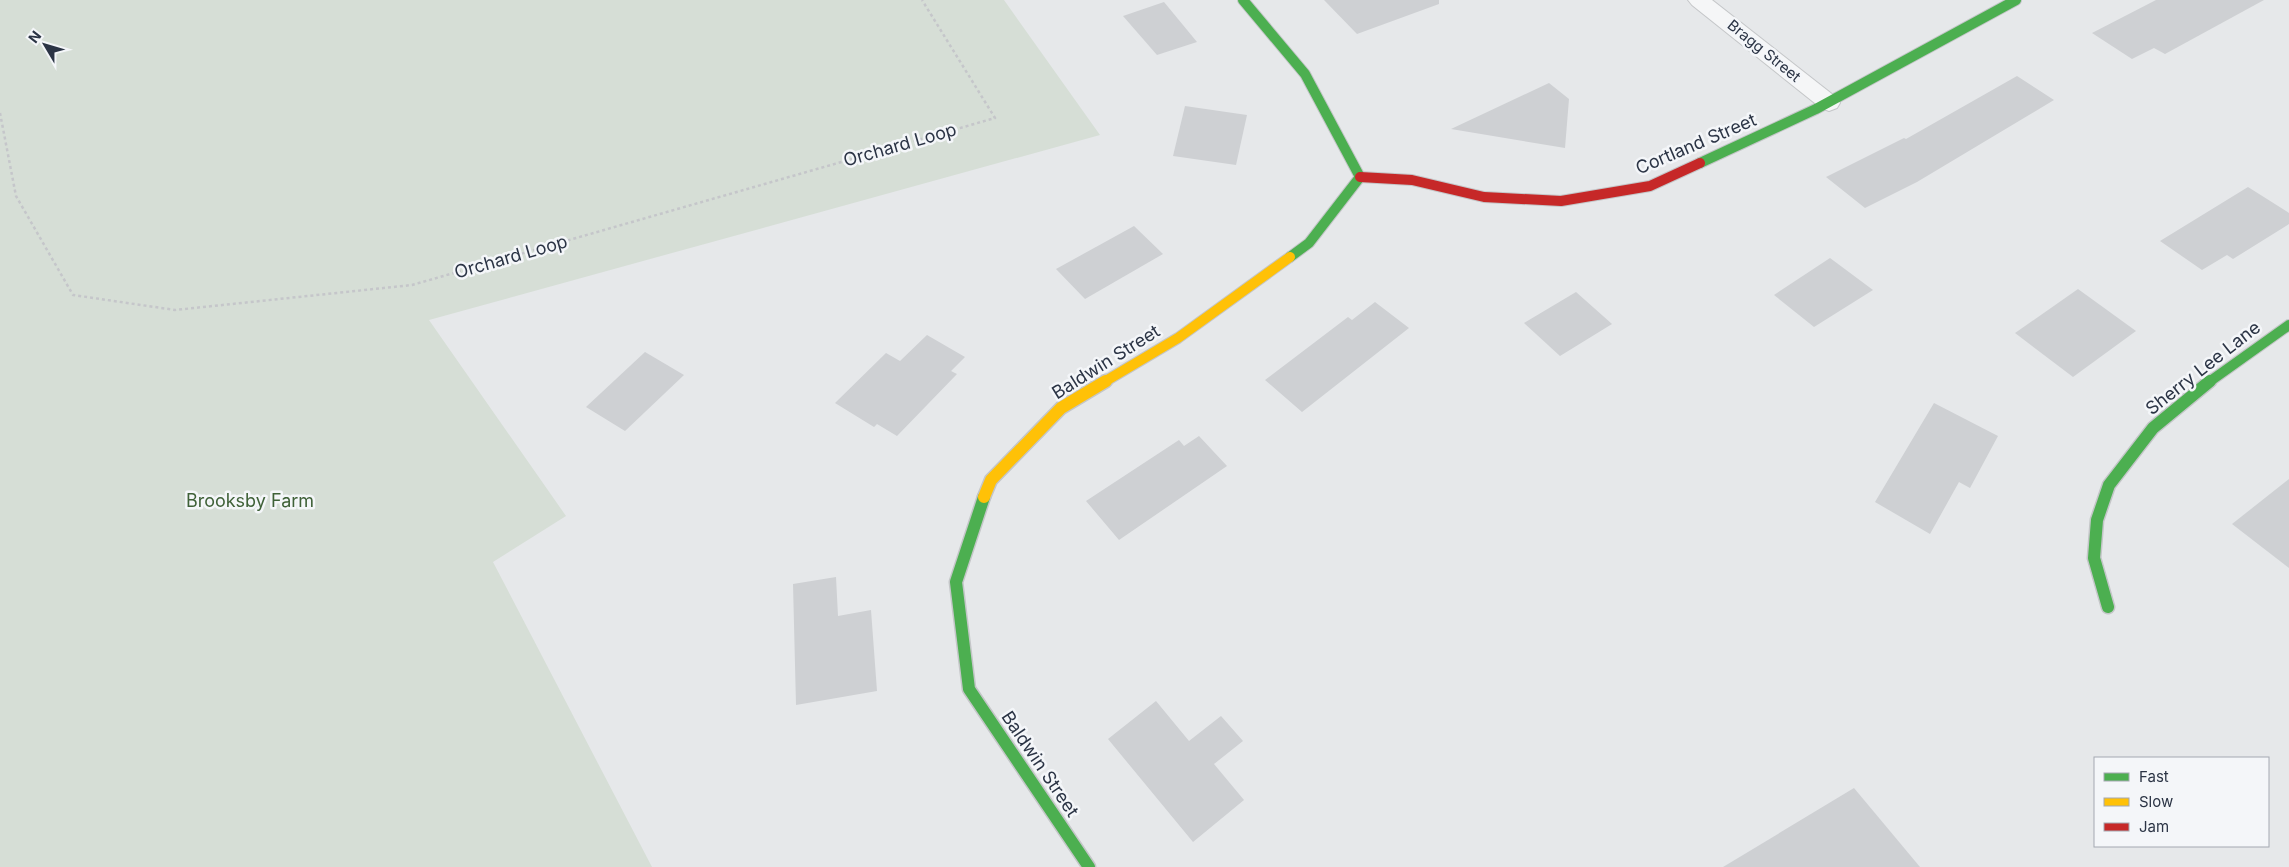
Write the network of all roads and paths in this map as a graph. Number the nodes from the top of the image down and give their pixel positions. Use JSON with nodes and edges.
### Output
{"nodes":[{"id":1,"x":922,"y":0,"type":"edge"},
{"id":2,"x":1243,"y":0,"type":"edge"},
{"id":3,"x":1699,"y":0,"type":"edge"},
{"id":4,"x":2016,"y":0,"type":"edge"},
{"id":5,"x":1828,"y":103,"type":"junction"},
{"id":6,"x":0,"y":113,"type":"edge"},
{"id":7,"x":1360,"y":177,"type":"junction"},
{"id":8,"x":2289,"y":325,"type":"edge"},
{"id":9,"x":2108,"y":606,"type":"dead end"},
{"id":10,"x":1089,"y":867,"type":"edge"}],
"edges":[{"from":1,"to":6,"type":"path","name":"Orchard Loop"},
{"from":2,"to":7,"type":"street"},
{"from":3,"to":5,"type":"street","name":"Bragg Street"},
{"from":4,"to":5,"type":"street","name":"Cortland Street"},
{"from":5,"to":7,"type":"street","name":"Cortland Street"},
{"from":7,"to":10,"type":"street","name":"Baldwin Street"},
{"from":8,"to":9,"type":"street","name":"Sherry Lee Lane"}]}
